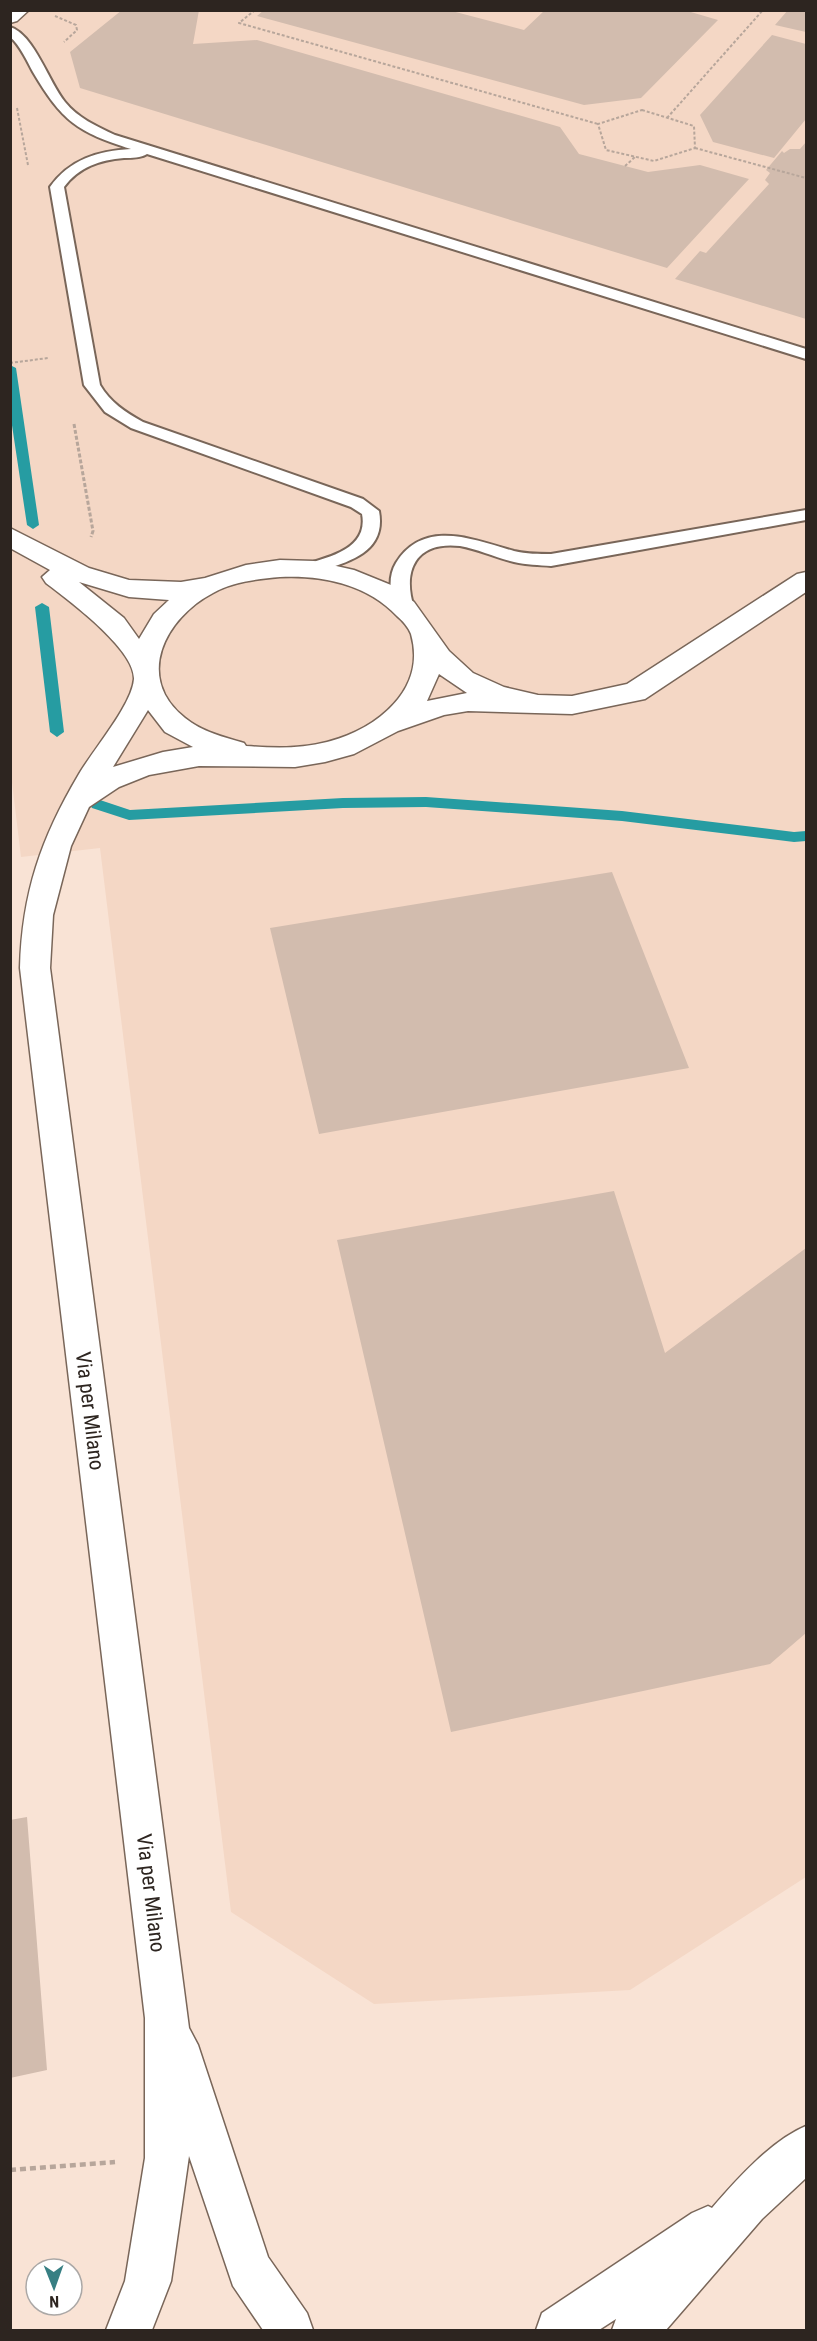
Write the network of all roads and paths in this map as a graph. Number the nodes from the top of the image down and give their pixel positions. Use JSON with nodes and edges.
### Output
{"nodes":[{"id":1,"x":20,"y":10,"type":"edge"},
{"id":2,"x":255,"y":10,"type":"edge"},
{"id":3,"x":763,"y":10,"type":"edge"},
{"id":4,"x":10,"y":17,"type":"edge"},
{"id":5,"x":10,"y":31,"type":"edge"},
{"id":6,"x":667,"y":118,"type":"junction"},
{"id":7,"x":598,"y":124,"type":"junction"},
{"id":8,"x":695,"y":148,"type":"junction"},
{"id":9,"x":160,"y":154,"type":"junction"},
{"id":10,"x":636,"y":157,"type":"junction"},
{"id":11,"x":625,"y":166,"type":"dead end"},
{"id":12,"x":807,"y":178,"type":"edge"},
{"id":13,"x":807,"y":354,"type":"edge"},
{"id":14,"x":46,"y":358,"type":"dead end"},
{"id":15,"x":10,"y":363,"type":"edge"},
{"id":16,"x":807,"y":515,"type":"edge"},
{"id":17,"x":10,"y":537,"type":"edge"},
{"id":18,"x":305,"y":570,"type":"junction"},
{"id":19,"x":807,"y":580,"type":"edge"},
{"id":20,"x":206,"y":587,"type":"junction"},
{"id":21,"x":405,"y":608,"type":"junction"},
{"id":22,"x":424,"y":636,"type":"junction"},
{"id":23,"x":146,"y":673,"type":"junction"},
{"id":24,"x":538,"y":704,"type":"junction"},
{"id":25,"x":390,"y":724,"type":"junction"},
{"id":26,"x":257,"y":756,"type":"junction"},
{"id":27,"x":74,"y":810,"type":"junction"},
{"id":28,"x":167,"y":2018,"type":"junction"},
{"id":29,"x":807,"y":2148,"type":"edge"},
{"id":30,"x":167,"y":2158,"type":"junction"},
{"id":31,"x":10,"y":2170,"type":"edge"},
{"id":32,"x":746,"y":2203,"type":"junction"},
{"id":33,"x":129,"y":2331,"type":"edge"},
{"id":34,"x":290,"y":2331,"type":"edge"},
{"id":35,"x":559,"y":2331,"type":"edge"},
{"id":36,"x":635,"y":2331,"type":"edge"}],
"edges":[{"from":1,"to":4,"type":"street"},
{"from":2,"to":7,"type":"path"},
{"from":3,"to":6,"type":"path"},
{"from":5,"to":9,"type":"lane"},
{"from":6,"to":7,"type":"path"},
{"from":6,"to":8,"type":"path"},
{"from":7,"to":10,"type":"path"},
{"from":8,"to":10,"type":"path"},
{"from":8,"to":12,"type":"path"},
{"from":9,"to":13,"type":"lane"},
{"from":9,"to":18,"type":"lane"},
{"from":10,"to":11,"type":"path"},
{"from":14,"to":15,"type":"path"},
{"from":16,"to":21,"type":"lane"},
{"from":17,"to":20,"type":"street"},
{"from":17,"to":23,"type":"street"},
{"from":18,"to":20,"type":"street"},
{"from":18,"to":21,"type":"street"},
{"from":19,"to":24,"type":"street"},
{"from":20,"to":23,"type":"street","name":"Via per Milano"},
{"from":21,"to":22,"type":"street"},
{"from":22,"to":24,"type":"street"},
{"from":22,"to":25,"type":"street"},
{"from":23,"to":26,"type":"street"},
{"from":23,"to":27,"type":"street","name":"Via per Milano"},
{"from":24,"to":25,"type":"street"},
{"from":25,"to":26,"type":"street"},
{"from":26,"to":27,"type":"street"},
{"from":27,"to":28,"type":"street","name":"Via per Milano"},
{"from":28,"to":30,"type":"street","name":"Via per Milano"},
{"from":28,"to":34,"type":"street","name":"Via per Milano"},
{"from":29,"to":32,"type":"street"},
{"from":30,"to":31,"type":"path"},
{"from":30,"to":33,"type":"street","name":"Via per Milano"},
{"from":32,"to":35,"type":"street"},
{"from":32,"to":36,"type":"street"}]}
